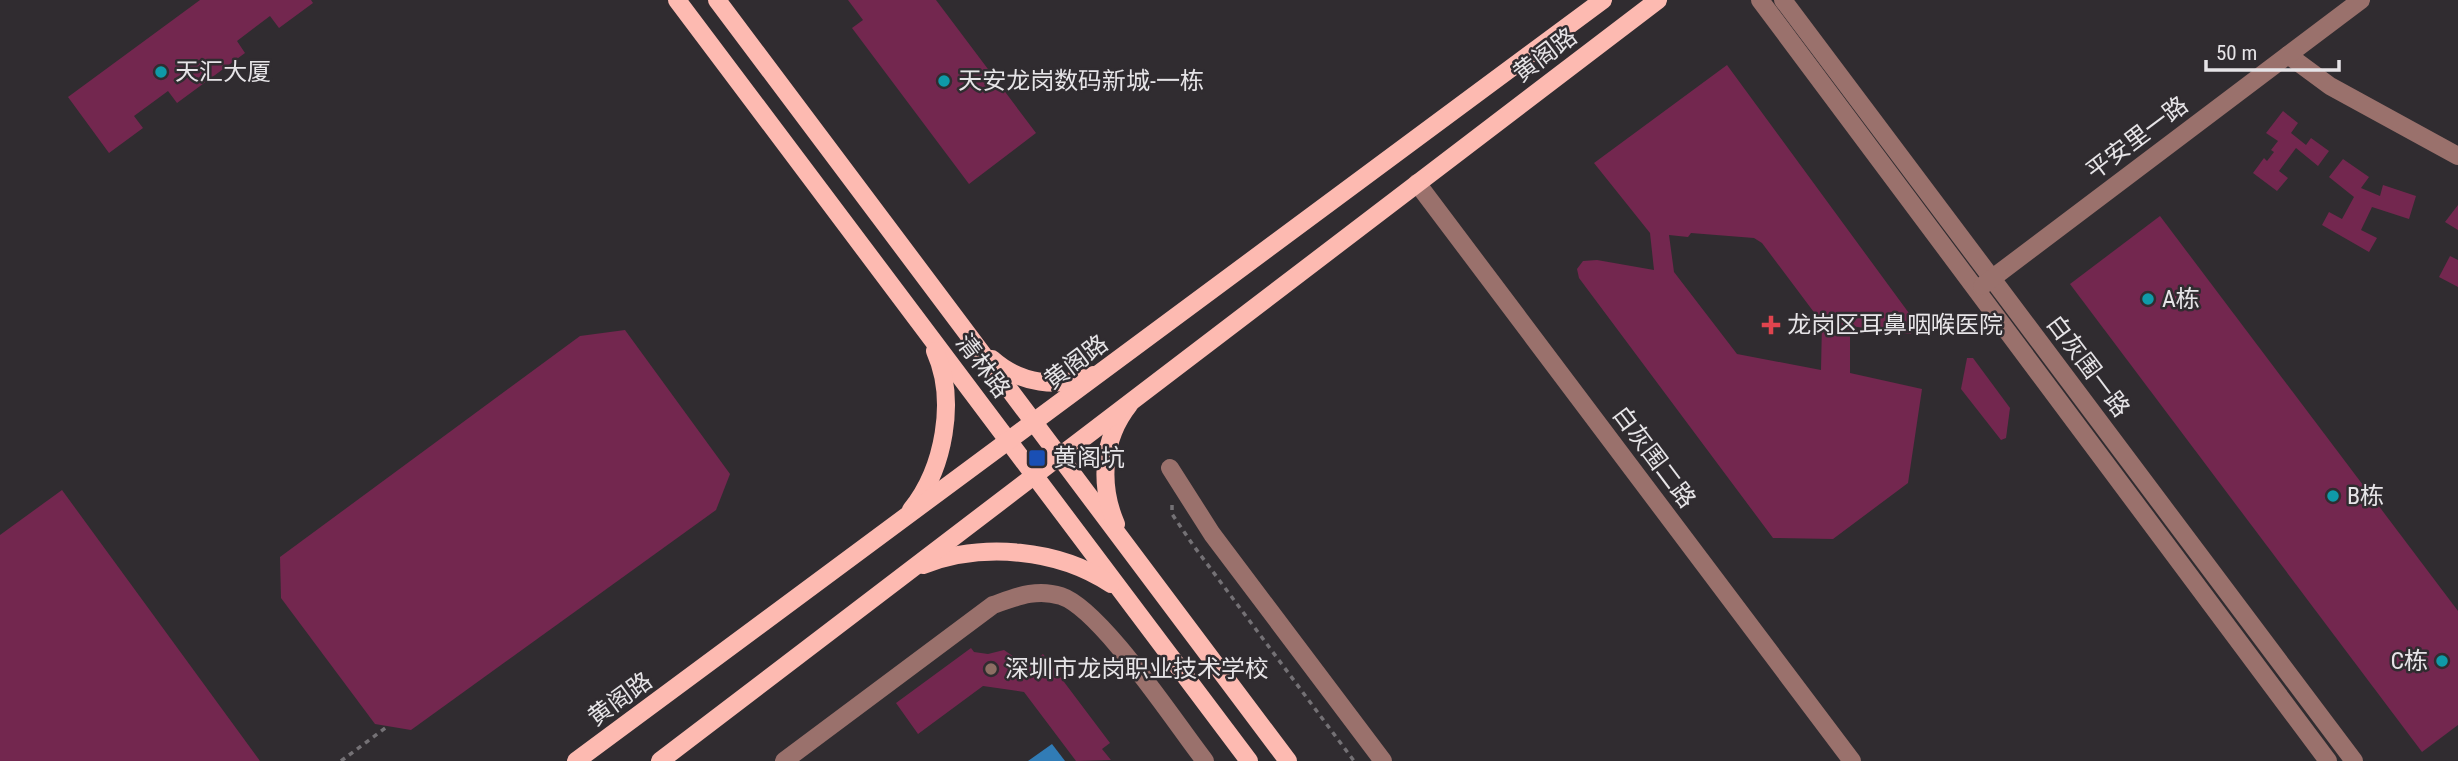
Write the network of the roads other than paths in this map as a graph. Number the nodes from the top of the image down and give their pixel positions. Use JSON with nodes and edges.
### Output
{"nodes":[{"id":1,"x":677,"y":0,"type":"edge"},
{"id":2,"x":717,"y":0,"type":"edge"},
{"id":3,"x":1603,"y":0,"type":"edge"},
{"id":4,"x":1658,"y":0,"type":"edge"},
{"id":5,"x":1760,"y":0,"type":"edge"},
{"id":6,"x":1783,"y":0,"type":"edge"},
{"id":7,"x":2361,"y":0,"type":"edge"},
{"id":8,"x":2288,"y":55,"type":"junction"},
{"id":9,"x":2458,"y":156,"type":"edge"},
{"id":10,"x":1417,"y":183,"type":"junction"},
{"id":11,"x":1992,"y":279,"type":"junction"},
{"id":12,"x":1976,"y":290,"type":"junction"},
{"id":13,"x":928,"y":335,"type":"junction"},
{"id":14,"x":974,"y":342,"type":"junction"},
{"id":15,"x":1115,"y":364,"type":"junction"},
{"id":16,"x":1137,"y":394,"type":"junction"},
{"id":17,"x":1034,"y":424,"type":"junction"},
{"id":18,"x":1009,"y":442,"type":"junction"},
{"id":19,"x":1058,"y":455,"type":"junction"},
{"id":20,"x":1170,"y":468,"type":"dead end"},
{"id":21,"x":1033,"y":474,"type":"junction"},
{"id":22,"x":901,"y":522,"type":"junction"},
{"id":23,"x":1124,"y":542,"type":"junction"},
{"id":24,"x":906,"y":571,"type":"junction"},
{"id":25,"x":1120,"y":590,"type":"junction"},
{"id":26,"x":1238,"y":694,"type":"junction"},
{"id":27,"x":1213,"y":713,"type":"junction"},
{"id":28,"x":576,"y":761,"type":"edge"},
{"id":29,"x":660,"y":761,"type":"edge"},
{"id":30,"x":783,"y":761,"type":"edge"},
{"id":31,"x":1205,"y":761,"type":"edge"},
{"id":32,"x":1249,"y":761,"type":"edge"},
{"id":33,"x":1288,"y":761,"type":"edge"},
{"id":34,"x":1383,"y":761,"type":"edge"},
{"id":35,"x":1852,"y":761,"type":"edge"},
{"id":36,"x":2328,"y":761,"type":"edge"},
{"id":37,"x":2354,"y":761,"type":"edge"}],
"edges":[{"from":1,"to":13,"type":"main road","name":"清林路"},
{"from":2,"to":14,"type":"main road","name":"清林路"},
{"from":3,"to":15,"type":"main road","name":"黄阁路"},
{"from":4,"to":10,"type":"main road","name":"黄阁路"},
{"from":5,"to":12,"type":"street","name":"白灰围一路"},
{"from":6,"to":11,"type":"street","name":"白灰围一路"},
{"from":7,"to":8,"type":"street","name":"平安里一路"},
{"from":8,"to":9,"type":"street"},
{"from":8,"to":11,"type":"street","name":"平安里一路"},
{"from":10,"to":16,"type":"main road","name":"黄阁路"},
{"from":10,"to":35,"type":"street","name":"白灰围二路"},
{"from":11,"to":12,"type":"street","name":"平安里一路"},
{"from":11,"to":37,"type":"street","name":"白灰围一路"},
{"from":12,"to":36,"type":"street","name":"白灰围一路"},
{"from":13,"to":18,"type":"main road","name":"清林路"},
{"from":13,"to":22,"type":"main road"},
{"from":14,"to":15,"type":"main road"},
{"from":14,"to":17,"type":"main road","name":"清林路"},
{"from":15,"to":17,"type":"main road","name":"黄阁路"},
{"from":16,"to":19,"type":"main road","name":"黄阁路"},
{"from":16,"to":23,"type":"main road"},
{"from":17,"to":18,"type":"main road","name":"黄阁路"},
{"from":17,"to":19,"type":"main road","name":"清林路"},
{"from":18,"to":21,"type":"main road","name":"清林路"},
{"from":18,"to":22,"type":"main road","name":"黄阁路"},
{"from":19,"to":21,"type":"main road","name":"黄阁路"},
{"from":19,"to":23,"type":"main road","name":"清林路"},
{"from":20,"to":34,"type":"street"},
{"from":21,"to":24,"type":"main road","name":"黄阁路"},
{"from":21,"to":25,"type":"main road","name":"清林路"},
{"from":22,"to":28,"type":"main road","name":"黄阁路"},
{"from":23,"to":26,"type":"main road","name":"清林路"},
{"from":24,"to":25,"type":"main road"},
{"from":24,"to":29,"type":"main road","name":"黄阁路"},
{"from":25,"to":27,"type":"main road","name":"清林路"},
{"from":26,"to":27,"type":"main road"},
{"from":26,"to":33,"type":"main road","name":"清林路"},
{"from":27,"to":32,"type":"main road","name":"清林路"},
{"from":30,"to":31,"type":"street"}]}
